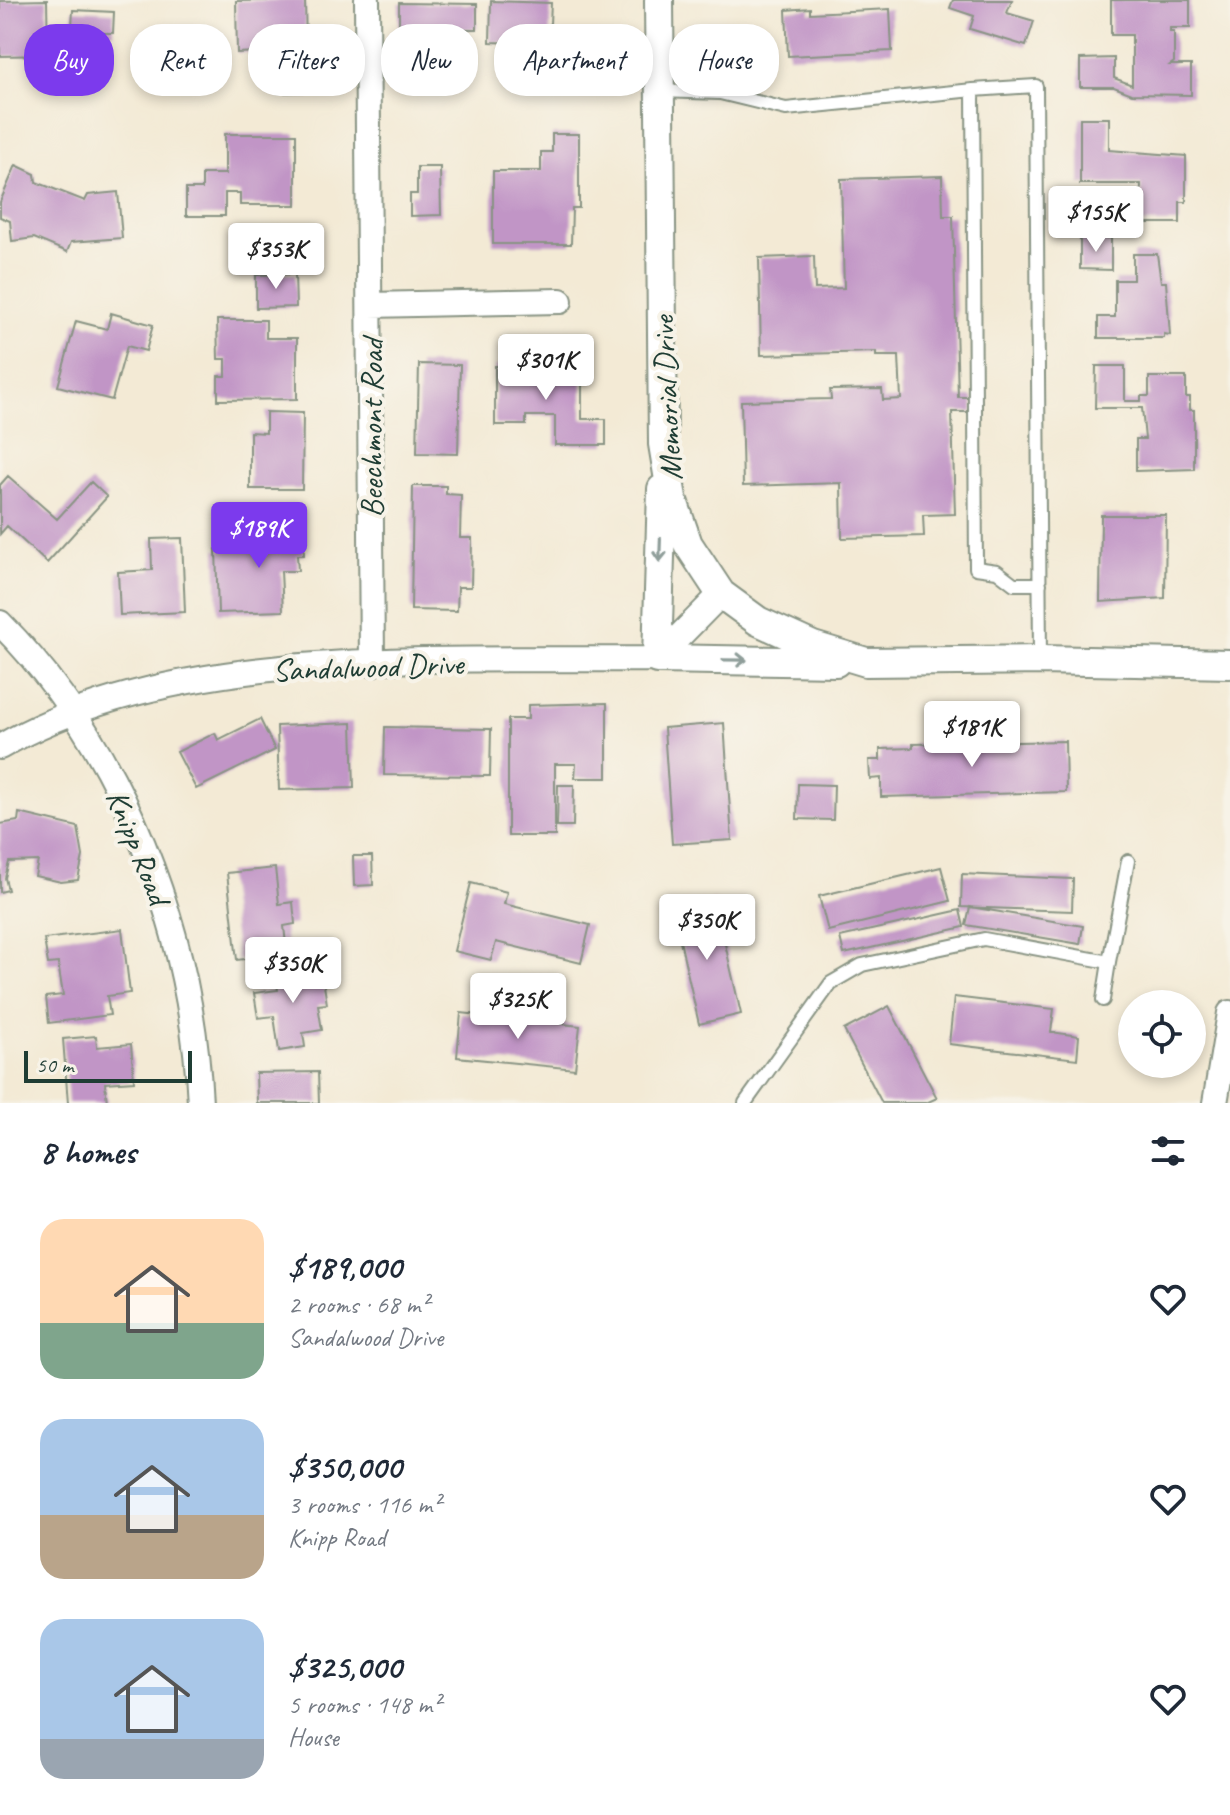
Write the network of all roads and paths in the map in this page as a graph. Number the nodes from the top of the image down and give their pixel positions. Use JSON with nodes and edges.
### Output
{"nodes":[{"id":1,"x":367,"y":0,"type":"edge"},
{"id":2,"x":659,"y":0,"type":"edge"},
{"id":3,"x":973,"y":90,"type":"junction"},
{"id":4,"x":660,"y":91,"type":"junction"},
{"id":5,"x":560,"y":301,"type":"dead end"},
{"id":6,"x":370,"y":305,"type":"junction"},
{"id":7,"x":663,"y":444,"type":"junction"},
{"id":8,"x":1040,"y":584,"type":"junction"},
{"id":9,"x":721,"y":594,"type":"junction"},
{"id":10,"x":0,"y":623,"type":"edge"},
{"id":11,"x":657,"y":659,"type":"junction"},
{"id":12,"x":1040,"y":660,"type":"junction"},
{"id":13,"x":866,"y":662,"type":"junction"},
{"id":14,"x":372,"y":664,"type":"junction"},
{"id":15,"x":1230,"y":664,"type":"edge"},
{"id":16,"x":73,"y":712,"type":"junction"},
{"id":17,"x":0,"y":747,"type":"edge"},
{"id":18,"x":1128,"y":861,"type":"dead end"},
{"id":19,"x":1109,"y":962,"type":"junction"},
{"id":20,"x":1103,"y":1000,"type":"dead end"},
{"id":21,"x":1230,"y":1013,"type":"edge"},
{"id":22,"x":200,"y":1103,"type":"edge"},
{"id":23,"x":745,"y":1103,"type":"edge"},
{"id":24,"x":1215,"y":1103,"type":"edge"}],
"edges":[{"from":1,"to":6,"type":"street","name":"Beechmont Road"},
{"from":2,"to":4,"type":"street","name":"Memorial Drive"},
{"from":3,"to":4,"type":"lane"},
{"from":3,"to":8,"type":"lane"},
{"from":3,"to":8,"type":"lane"},
{"from":4,"to":7,"type":"street","name":"Memorial Drive"},
{"from":5,"to":6,"type":"street"},
{"from":6,"to":14,"type":"street","name":"Beechmont Road"},
{"from":7,"to":9,"type":"street","name":"Memorial Drive"},
{"from":7,"to":11,"type":"street","one_way":true},
{"from":8,"to":12,"type":"lane"},
{"from":9,"to":11,"type":"street"},
{"from":9,"to":13,"type":"street","name":"Memorial Drive"},
{"from":10,"to":16,"type":"street","name":"Knipp Road"},
{"from":11,"to":13,"type":"street","one_way":true},
{"from":11,"to":14,"type":"street","name":"Sandalwood Drive"},
{"from":12,"to":13,"type":"street","name":"Memorial Drive"},
{"from":12,"to":15,"type":"street","name":"Memorial Drive"},
{"from":14,"to":16,"type":"street","name":"Sandalwood Drive"},
{"from":16,"to":17,"type":"street","name":"Sandalwood Drive"},
{"from":16,"to":22,"type":"street","name":"Knipp Road"},
{"from":18,"to":19,"type":"lane"},
{"from":19,"to":20,"type":"lane"},
{"from":19,"to":23,"type":"lane"},
{"from":21,"to":24,"type":"street"}]}
